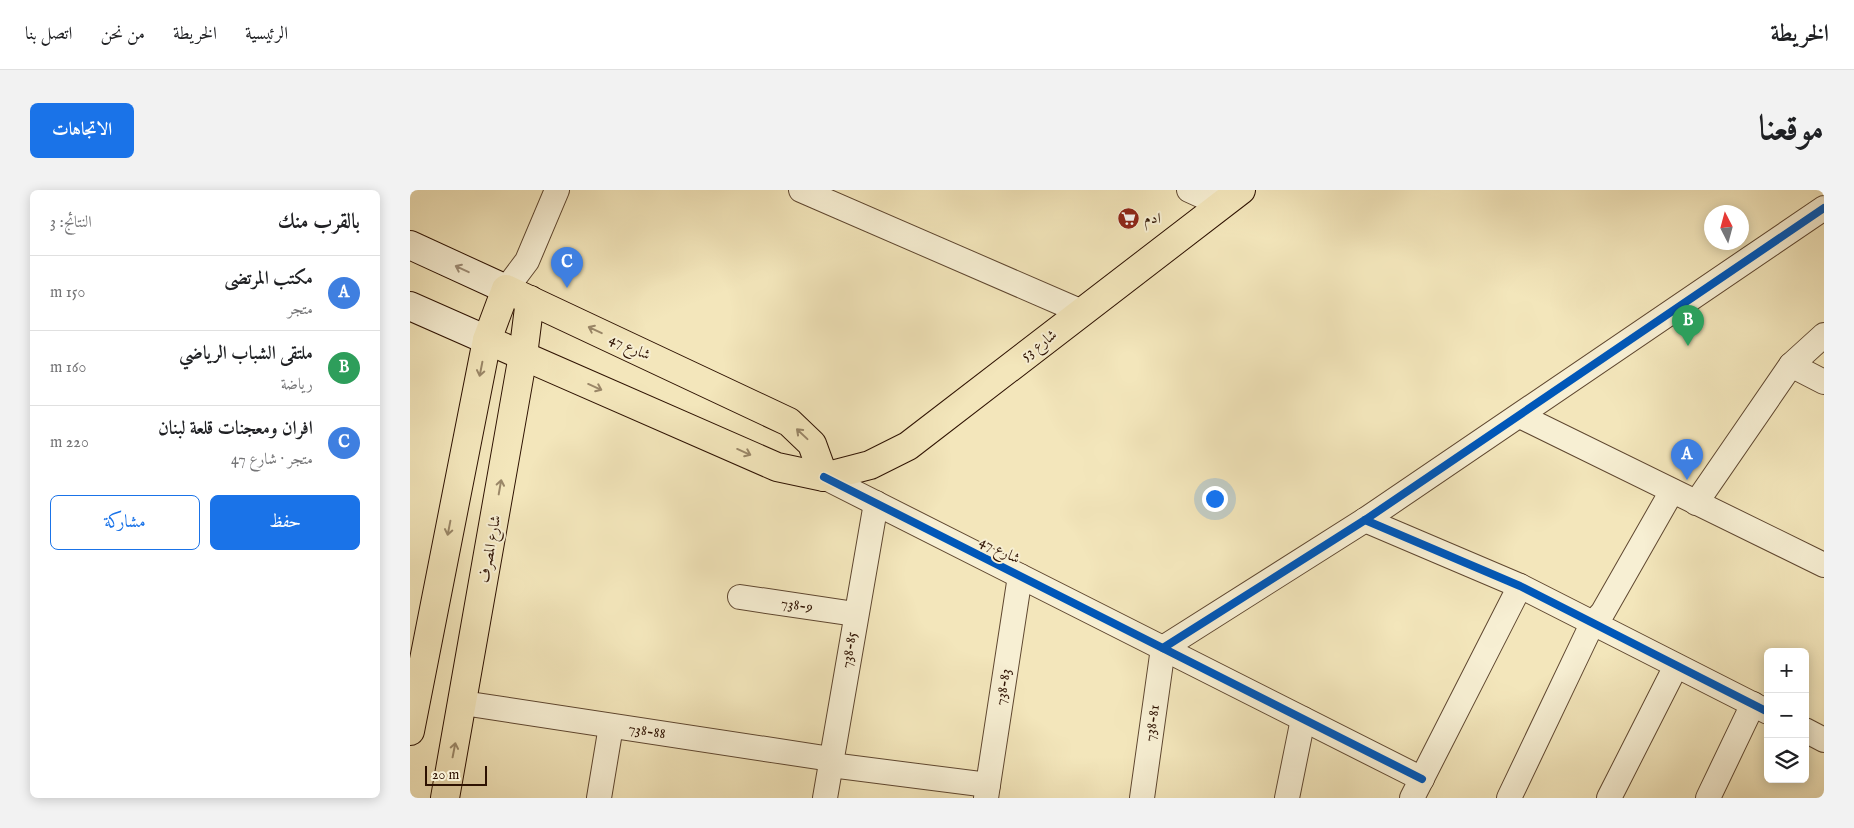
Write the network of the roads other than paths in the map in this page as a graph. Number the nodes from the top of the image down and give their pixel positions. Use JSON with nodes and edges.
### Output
{"nodes":[{"id":1,"x":557,"y":190,"type":"edge"},
{"id":2,"x":801,"y":190,"type":"edge"},
{"id":3,"x":1189,"y":190,"type":"edge"},
{"id":4,"x":1231,"y":197,"type":"edge"},
{"id":5,"x":1824,"y":208,"type":"edge"},
{"id":6,"x":410,"y":245,"type":"edge"},
{"id":7,"x":518,"y":294,"type":"junction"},
{"id":8,"x":410,"y":306,"type":"edge"},
{"id":9,"x":1082,"y":312,"type":"junction"},
{"id":10,"x":1824,"y":335,"type":"edge"},
{"id":11,"x":486,"y":340,"type":"junction"},
{"id":12,"x":523,"y":355,"type":"junction"},
{"id":13,"x":1791,"y":365,"type":"junction"},
{"id":14,"x":1824,"y":382,"type":"edge"},
{"id":15,"x":1520,"y":416,"type":"junction"},
{"id":16,"x":824,"y":476,"type":"junction"},
{"id":17,"x":1672,"y":491,"type":"junction"},
{"id":18,"x":876,"y":503,"type":"junction"},
{"id":19,"x":1696,"y":503,"type":"junction"},
{"id":20,"x":1366,"y":520,"type":"junction"},
{"id":21,"x":1824,"y":565,"type":"edge"},
{"id":22,"x":1020,"y":576,"type":"junction"},
{"id":23,"x":1520,"y":586,"type":"junction"},
{"id":24,"x":740,"y":597,"type":"dead end"},
{"id":25,"x":855,"y":614,"type":"junction"},
{"id":26,"x":1592,"y":624,"type":"junction"},
{"id":27,"x":1163,"y":648,"type":"junction"},
{"id":28,"x":1676,"y":666,"type":"junction"},
{"id":29,"x":463,"y":703,"type":"junction"},
{"id":30,"x":1760,"y":708,"type":"edge"},
{"id":31,"x":1303,"y":719,"type":"junction"},
{"id":32,"x":611,"y":726,"type":"junction"},
{"id":33,"x":410,"y":731,"type":"edge"},
{"id":34,"x":1809,"y":732,"type":"edge"},
{"id":35,"x":1824,"y":740,"type":"edge"},
{"id":36,"x":831,"y":762,"type":"junction"},
{"id":37,"x":1417,"y":789,"type":"edge"},
{"id":38,"x":986,"y":791,"type":"edge"},
{"id":39,"x":445,"y":798,"type":"edge"},
{"id":40,"x":600,"y":798,"type":"edge"},
{"id":41,"x":825,"y":798,"type":"edge"},
{"id":42,"x":1142,"y":798,"type":"edge"},
{"id":43,"x":1287,"y":798,"type":"edge"},
{"id":44,"x":1509,"y":798,"type":"edge"},
{"id":45,"x":1609,"y":798,"type":"edge"},
{"id":46,"x":1708,"y":798,"type":"edge"}],
"edges":[{"from":1,"to":7,"type":"street"},
{"from":2,"to":9,"type":"street"},
{"from":3,"to":4,"type":"street"},
{"from":4,"to":9,"type":"main road","name":"شارع 53"},
{"from":5,"to":15,"type":"street"},
{"from":7,"to":6,"type":"street","name":"شارع 47","one_way":true},
{"from":7,"to":11,"type":"main road"},
{"from":7,"to":12,"type":"main road","name":"شارع المصرف"},
{"from":16,"to":7,"type":"main road","name":"شارع 47","one_way":true},
{"from":8,"to":11,"type":"street","name":"شارع 47"},
{"from":9,"to":16,"type":"main road","name":"شارع 53"},
{"from":10,"to":13,"type":"street"},
{"from":11,"to":12,"type":"main road","name":"شارع 47"},
{"from":11,"to":33,"type":"main road","one_way":true},
{"from":12,"to":16,"type":"main road","name":"شارع 47","one_way":true},
{"from":29,"to":12,"type":"main road","name":"شارع المصرف","one_way":true},
{"from":13,"to":14,"type":"street"},
{"from":13,"to":19,"type":"street"},
{"from":15,"to":17,"type":"street"},
{"from":15,"to":20,"type":"street"},
{"from":16,"to":18,"type":"street","name":"شارع 47"},
{"from":17,"to":19,"type":"street"},
{"from":17,"to":26,"type":"street"},
{"from":18,"to":22,"type":"street","name":"شارع 47"},
{"from":18,"to":25,"type":"street","name":"738-85"},
{"from":19,"to":21,"type":"street"},
{"from":20,"to":23,"type":"street"},
{"from":20,"to":27,"type":"street"},
{"from":22,"to":27,"type":"street","name":"شارع 47"},
{"from":22,"to":38,"type":"street","name":"738-83"},
{"from":23,"to":26,"type":"street"},
{"from":23,"to":37,"type":"street"},
{"from":24,"to":25,"type":"street","name":"738-9"},
{"from":25,"to":36,"type":"street","name":"738-85"},
{"from":26,"to":28,"type":"street"},
{"from":26,"to":44,"type":"street"},
{"from":27,"to":31,"type":"street","name":"شارع 47"},
{"from":27,"to":42,"type":"street","name":"738-81"},
{"from":28,"to":30,"type":"street"},
{"from":28,"to":45,"type":"street"},
{"from":29,"to":32,"type":"street","name":"738-88"},
{"from":39,"to":29,"type":"main road","name":"شارع المصرف","one_way":true},
{"from":30,"to":46,"type":"street"},
{"from":31,"to":37,"type":"street","name":"شارع 47"},
{"from":31,"to":43,"type":"street"},
{"from":32,"to":36,"type":"street","name":"738-88"},
{"from":32,"to":40,"type":"street"},
{"from":34,"to":35,"type":"street"},
{"from":36,"to":38,"type":"street","name":"738-88"},
{"from":36,"to":41,"type":"street","name":"738-85"}]}
